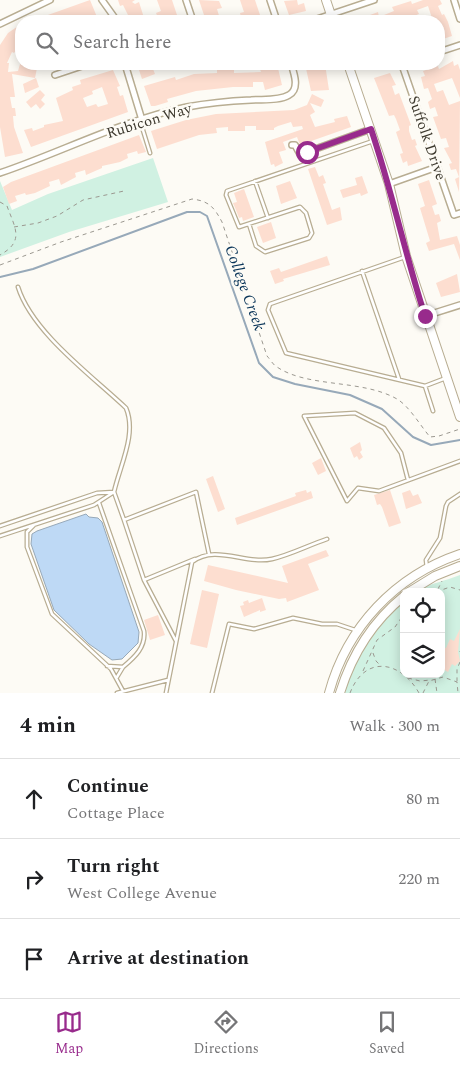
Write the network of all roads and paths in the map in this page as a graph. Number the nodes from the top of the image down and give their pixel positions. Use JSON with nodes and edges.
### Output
{"nodes":[{"id":1,"x":50,"y":0,"type":"edge"},
{"id":2,"x":102,"y":0,"type":"edge"},
{"id":3,"x":186,"y":0,"type":"edge"},
{"id":4,"x":270,"y":0,"type":"edge"},
{"id":5,"x":326,"y":0,"type":"edge"},
{"id":6,"x":374,"y":0,"type":"edge"},
{"id":7,"x":454,"y":0,"type":"edge"},
{"id":8,"x":113,"y":15,"type":"edge"},
{"id":9,"x":191,"y":15,"type":"edge"},
{"id":10,"x":275,"y":15,"type":"edge"},
{"id":11,"x":331,"y":15,"type":"edge"},
{"id":12,"x":339,"y":15,"type":"edge"},
{"id":13,"x":460,"y":18,"type":"edge"},
{"id":14,"x":0,"y":24,"type":"edge"},
{"id":15,"x":460,"y":45,"type":"edge"},
{"id":16,"x":445,"y":50,"type":"edge"},
{"id":17,"x":72,"y":70,"type":"edge"},
{"id":18,"x":127,"y":70,"type":"edge"},
{"id":19,"x":292,"y":70,"type":"edge"},
{"id":20,"x":350,"y":70,"type":"edge"},
{"id":21,"x":404,"y":70,"type":"edge"},
{"id":22,"x":55,"y":76,"type":"dead end"},
{"id":23,"x":142,"y":120,"type":"junction"},
{"id":24,"x":371,"y":129,"type":"junction"},
{"id":25,"x":374,"y":140,"type":"junction"},
{"id":26,"x":292,"y":145,"type":"dead end"},
{"id":27,"x":150,"y":153,"type":"dead end"},
{"id":28,"x":437,"y":167,"type":"junction"},
{"id":29,"x":0,"y":173,"type":"edge"},
{"id":30,"x":255,"y":181,"type":"junction"},
{"id":31,"x":390,"y":184,"type":"junction"},
{"id":32,"x":124,"y":191,"type":"dead end"},
{"id":33,"x":0,"y":202,"type":"edge"},
{"id":34,"x":457,"y":214,"type":"edge"},
{"id":35,"x":268,"y":218,"type":"junction"},
{"id":36,"x":249,"y":224,"type":"junction"},
{"id":37,"x":14,"y":227,"type":"junction"},
{"id":38,"x":0,"y":255,"type":"edge"},
{"id":39,"x":406,"y":256,"type":"junction"},
{"id":40,"x":0,"y":266,"type":"edge"},
{"id":41,"x":362,"y":271,"type":"junction"},
{"id":42,"x":18,"y":287,"type":"dead end"},
{"id":43,"x":460,"y":305,"type":"edge"},
{"id":44,"x":425,"y":316,"type":"junction"},
{"id":45,"x":447,"y":378,"type":"junction"},
{"id":46,"x":399,"y":379,"type":"junction"},
{"id":47,"x":425,"y":386,"type":"junction"},
{"id":48,"x":433,"y":411,"type":"dead end"},
{"id":49,"x":460,"y":417,"type":"edge"},
{"id":50,"x":460,"y":429,"type":"edge"},
{"id":51,"x":460,"y":461,"type":"edge"},
{"id":52,"x":408,"y":480,"type":"junction"},
{"id":53,"x":114,"y":492,"type":"junction"},
{"id":54,"x":460,"y":494,"type":"edge"},
{"id":55,"x":100,"y":503,"type":"junction"},
{"id":56,"x":124,"y":520,"type":"junction"},
{"id":57,"x":34,"y":525,"type":"junction"},
{"id":58,"x":0,"y":526,"type":"edge"},
{"id":59,"x":0,"y":536,"type":"edge"},
{"id":60,"x":327,"y":538,"type":"dead end"},
{"id":61,"x":209,"y":554,"type":"junction"},
{"id":62,"x":460,"y":554,"type":"edge"},
{"id":63,"x":198,"y":558,"type":"junction"},
{"id":64,"x":460,"y":566,"type":"edge"},
{"id":65,"x":428,"y":569,"type":"junction"},
{"id":66,"x":144,"y":580,"type":"junction"},
{"id":67,"x":442,"y":581,"type":"dead end"},
{"id":68,"x":415,"y":588,"type":"edge"},
{"id":69,"x":438,"y":588,"type":"edge"},
{"id":70,"x":445,"y":588,"type":"edge"},
{"id":71,"x":460,"y":590,"type":"edge"},
{"id":72,"x":400,"y":599,"type":"edge"},
{"id":73,"x":396,"y":602,"type":"junction"},
{"id":74,"x":400,"y":620,"type":"edge"},
{"id":75,"x":356,"y":631,"type":"junction"},
{"id":76,"x":176,"y":642,"type":"junction"},
{"id":77,"x":372,"y":652,"type":"junction"},
{"id":78,"x":460,"y":662,"type":"edge"},
{"id":79,"x":107,"y":666,"type":"junction"},
{"id":80,"x":382,"y":666,"type":"junction"},
{"id":81,"x":123,"y":667,"type":"junction"},
{"id":82,"x":363,"y":672,"type":"junction"},
{"id":83,"x":400,"y":672,"type":"edge"},
{"id":84,"x":117,"y":677,"type":"junction"},
{"id":85,"x":408,"y":678,"type":"edge"},
{"id":86,"x":410,"y":678,"type":"edge"},
{"id":87,"x":434,"y":679,"type":"junction"},
{"id":88,"x":168,"y":680,"type":"junction"},
{"id":89,"x":459,"y":682,"type":"edge"},
{"id":90,"x":123,"y":691,"type":"junction"},
{"id":91,"x":117,"y":693,"type":"edge"},
{"id":92,"x":166,"y":693,"type":"edge"},
{"id":93,"x":212,"y":693,"type":"edge"},
{"id":94,"x":329,"y":693,"type":"edge"},
{"id":95,"x":340,"y":693,"type":"edge"},
{"id":96,"x":350,"y":693,"type":"edge"},
{"id":97,"x":420,"y":693,"type":"edge"},
{"id":98,"x":423,"y":693,"type":"edge"},
{"id":99,"x":437,"y":693,"type":"edge"},
{"id":100,"x":458,"y":693,"type":"edge"}],
"edges":[{"from":1,"to":14,"type":"street"},
{"from":2,"to":8,"type":"street"},
{"from":3,"to":9,"type":"street"},
{"from":4,"to":10,"type":"street"},
{"from":5,"to":11,"type":"main road"},
{"from":6,"to":12,"type":"street"},
{"from":7,"to":13,"type":"street"},
{"from":15,"to":16,"type":"street"},
{"from":17,"to":22,"type":"street"},
{"from":18,"to":23,"type":"street"},
{"from":19,"to":23,"type":"street","name":"Rubicon Way"},
{"from":20,"to":24,"type":"main road"},
{"from":21,"to":28,"type":"street","name":"Suffolk Drive"},
{"from":23,"to":27,"type":"lane"},
{"from":23,"to":29,"type":"street","name":"Rubicon Way"},
{"from":24,"to":25,"type":"main road"},
{"from":24,"to":26,"type":"street"},
{"from":25,"to":30,"type":"lane"},
{"from":25,"to":31,"type":"main road"},
{"from":28,"to":31,"type":"street"},
{"from":28,"to":34,"type":"street","name":"Suffolk Drive"},
{"from":30,"to":35,"type":"lane"},
{"from":30,"to":36,"type":"lane"},
{"from":31,"to":39,"type":"main road"},
{"from":32,"to":37,"type":"path"},
{"from":33,"to":37,"type":"path"},
{"from":35,"to":36,"type":"lane"},
{"from":35,"to":36,"type":"lane"},
{"from":37,"to":38,"type":"path"},
{"from":39,"to":41,"type":"lane"},
{"from":39,"to":44,"type":"main road"},
{"from":40,"to":50,"type":"path"},
{"from":41,"to":46,"type":"lane"},
{"from":41,"to":46,"type":"lane"},
{"from":42,"to":53,"type":"lane"},
{"from":43,"to":44,"type":"street"},
{"from":44,"to":45,"type":"main road"},
{"from":45,"to":47,"type":"lane"},
{"from":45,"to":49,"type":"main road"},
{"from":46,"to":47,"type":"lane"},
{"from":47,"to":48,"type":"lane"},
{"from":51,"to":52,"type":"lane"},
{"from":52,"to":52,"type":"lane"},
{"from":53,"to":55,"type":"lane"},
{"from":53,"to":56,"type":"lane"},
{"from":53,"to":58,"type":"lane"},
{"from":54,"to":65,"type":"lane"},
{"from":55,"to":57,"type":"lane"},
{"from":55,"to":81,"type":"lane"},
{"from":56,"to":61,"type":"lane"},
{"from":56,"to":66,"type":"lane"},
{"from":57,"to":59,"type":"lane"},
{"from":57,"to":79,"type":"lane"},
{"from":60,"to":61,"type":"lane"},
{"from":61,"to":63,"type":"lane"},
{"from":62,"to":65,"type":"main road"},
{"from":63,"to":66,"type":"lane"},
{"from":63,"to":76,"type":"lane"},
{"from":64,"to":68,"type":"main road"},
{"from":65,"to":73,"type":"main road"},
{"from":65,"to":75,"type":"main road"},
{"from":66,"to":76,"type":"lane"},
{"from":67,"to":69,"type":"path"},
{"from":70,"to":71,"type":"path"},
{"from":72,"to":73,"type":"main road"},
{"from":73,"to":95,"type":"main road"},
{"from":74,"to":77,"type":"path"},
{"from":75,"to":93,"type":"lane"},
{"from":75,"to":94,"type":"main road"},
{"from":76,"to":88,"type":"lane"},
{"from":77,"to":80,"type":"path"},
{"from":77,"to":82,"type":"path"},
{"from":78,"to":89,"type":"path"},
{"from":79,"to":81,"type":"lane"},
{"from":79,"to":84,"type":"lane"},
{"from":80,"to":82,"type":"path"},
{"from":80,"to":83,"type":"path"},
{"from":81,"to":84,"type":"lane"},
{"from":82,"to":96,"type":"path"},
{"from":84,"to":90,"type":"lane"},
{"from":85,"to":97,"type":"path"},
{"from":86,"to":87,"type":"path"},
{"from":87,"to":89,"type":"path"},
{"from":87,"to":98,"type":"path"},
{"from":87,"to":99,"type":"path"},
{"from":88,"to":90,"type":"lane"},
{"from":88,"to":92,"type":"lane"},
{"from":89,"to":100,"type":"path"},
{"from":90,"to":91,"type":"lane"}]}
